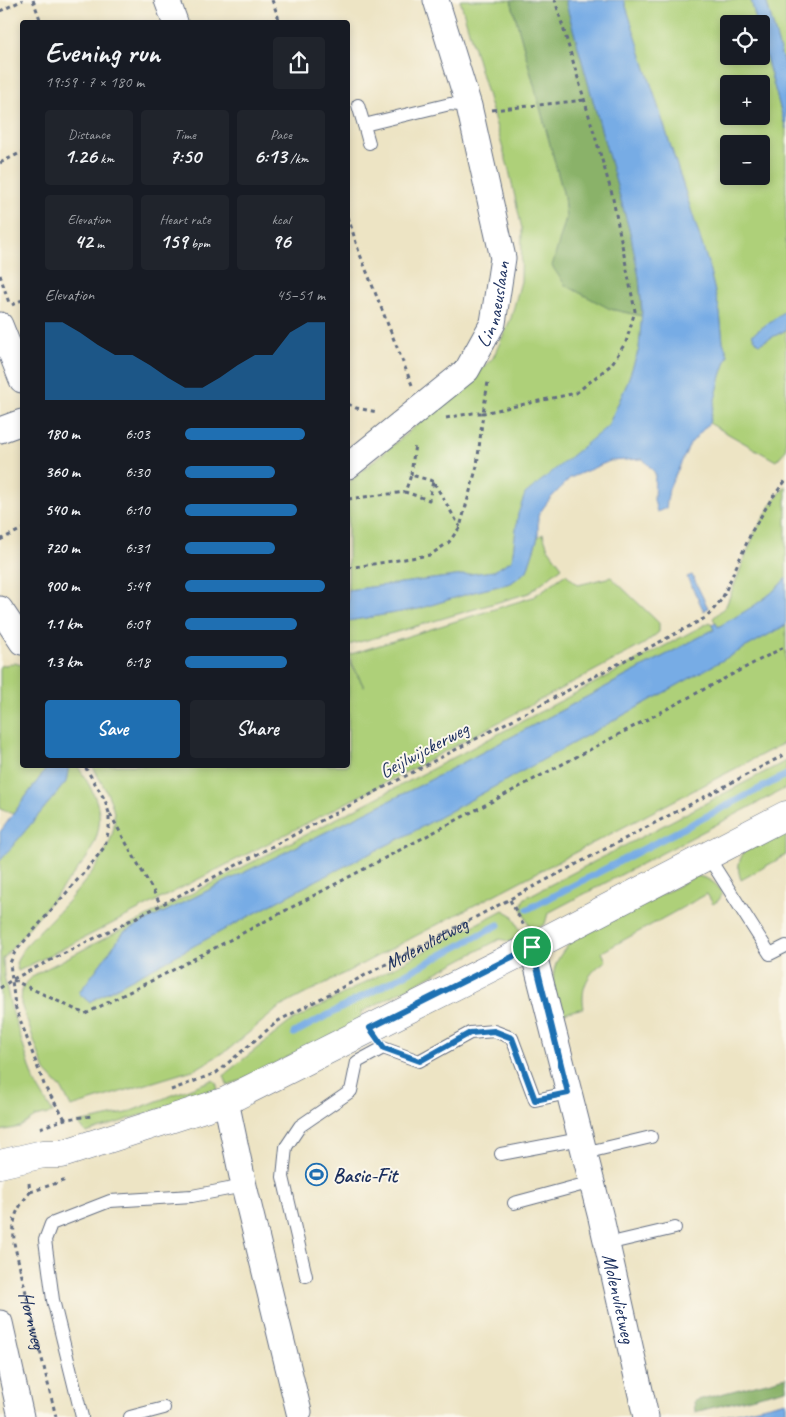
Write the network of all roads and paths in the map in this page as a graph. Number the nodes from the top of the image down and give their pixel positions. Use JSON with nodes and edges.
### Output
{"nodes":[{"id":1,"x":23,"y":0,"type":"edge"},
{"id":2,"x":33,"y":0,"type":"edge"},
{"id":3,"x":167,"y":0,"type":"edge"},
{"id":4,"x":272,"y":0,"type":"edge"},
{"id":5,"x":436,"y":0,"type":"edge"},
{"id":6,"x":555,"y":0,"type":"edge"},
{"id":7,"x":0,"y":11,"type":"edge"},
{"id":8,"x":40,"y":20,"type":"edge"},
{"id":9,"x":174,"y":20,"type":"edge"},
{"id":10,"x":279,"y":20,"type":"edge"},
{"id":11,"x":584,"y":100,"type":"junction"},
{"id":12,"x":358,"y":105,"type":"dead end"},
{"id":13,"x":469,"y":106,"type":"junction"},
{"id":14,"x":364,"y":125,"type":"junction"},
{"id":15,"x":369,"y":143,"type":"dead end"},
{"id":16,"x":20,"y":153,"type":"edge"},
{"id":17,"x":0,"y":163,"type":"edge"},
{"id":18,"x":350,"y":223,"type":"edge"},
{"id":19,"x":0,"y":325,"type":"edge"},
{"id":20,"x":20,"y":375,"type":"edge"},
{"id":21,"x":421,"y":407,"type":"junction"},
{"id":22,"x":20,"y":423,"type":"edge"},
{"id":23,"x":0,"y":430,"type":"edge"},
{"id":24,"x":350,"y":460,"type":"edge"},
{"id":25,"x":786,"y":480,"type":"edge"},
{"id":26,"x":433,"y":481,"type":"junction"},
{"id":27,"x":404,"y":492,"type":"junction"},
{"id":28,"x":350,"y":499,"type":"edge"},
{"id":29,"x":460,"y":527,"type":"junction"},
{"id":30,"x":20,"y":530,"type":"edge"},
{"id":31,"x":0,"y":540,"type":"edge"},
{"id":32,"x":350,"y":568,"type":"edge"},
{"id":33,"x":0,"y":609,"type":"edge"},
{"id":34,"x":20,"y":639,"type":"edge"},
{"id":35,"x":786,"y":646,"type":"edge"},
{"id":36,"x":786,"y":754,"type":"edge"},
{"id":37,"x":86,"y":768,"type":"edge"},
{"id":38,"x":109,"y":813,"type":"junction"},
{"id":39,"x":786,"y":815,"type":"edge"},
{"id":40,"x":707,"y":856,"type":"junction"},
{"id":41,"x":161,"y":905,"type":"junction"},
{"id":42,"x":786,"y":946,"type":"edge"},
{"id":43,"x":532,"y":947,"type":"junction"},
{"id":44,"x":13,"y":980,"type":"junction"},
{"id":45,"x":0,"y":988,"type":"edge"},
{"id":46,"x":377,"y":1038,"type":"junction"},
{"id":47,"x":170,"y":1091,"type":"dead end"},
{"id":48,"x":568,"y":1093,"type":"junction"},
{"id":49,"x":226,"y":1100,"type":"junction"},
{"id":50,"x":95,"y":1116,"type":"dead end"},
{"id":51,"x":651,"y":1137,"type":"dead end"},
{"id":52,"x":582,"y":1146,"type":"junction"},
{"id":53,"x":62,"y":1154,"type":"junction"},
{"id":54,"x":501,"y":1154,"type":"dead end"},
{"id":55,"x":0,"y":1164,"type":"edge"},
{"id":56,"x":27,"y":1173,"type":"junction"},
{"id":57,"x":0,"y":1181,"type":"edge"},
{"id":58,"x":592,"y":1182,"type":"junction"},
{"id":59,"x":244,"y":1186,"type":"junction"},
{"id":60,"x":514,"y":1203,"type":"dead end"},
{"id":61,"x":675,"y":1228,"type":"dead end"},
{"id":62,"x":607,"y":1244,"type":"junction"},
{"id":63,"x":306,"y":1276,"type":"dead end"},
{"id":64,"x":0,"y":1323,"type":"edge"},
{"id":65,"x":164,"y":1408,"type":"dead end"},
{"id":66,"x":299,"y":1412,"type":"dead end"},
{"id":67,"x":21,"y":1417,"type":"edge"},
{"id":68,"x":56,"y":1417,"type":"edge"},
{"id":69,"x":82,"y":1417,"type":"edge"},
{"id":70,"x":130,"y":1417,"type":"edge"},
{"id":71,"x":646,"y":1417,"type":"edge"}],
"edges":[{"from":1,"to":7,"type":"path"},
{"from":2,"to":8,"type":"path"},
{"from":3,"to":9,"type":"street"},
{"from":4,"to":10,"type":"path"},
{"from":5,"to":13,"type":"street","name":"Linnaeuslaan"},
{"from":6,"to":11,"type":"path"},
{"from":11,"to":13,"type":"path"},
{"from":11,"to":29,"type":"path"},
{"from":12,"to":14,"type":"lane"},
{"from":13,"to":14,"type":"lane"},
{"from":13,"to":21,"type":"street","name":"Linnaeuslaan"},
{"from":14,"to":15,"type":"lane"},
{"from":16,"to":17,"type":"path"},
{"from":18,"to":21,"type":"path"},
{"from":19,"to":20,"type":"street"},
{"from":21,"to":24,"type":"street","name":"Linnaeuslaan"},
{"from":22,"to":23,"type":"street"},
{"from":25,"to":41,"type":"path","name":"Geijlwijckerweg"},
{"from":26,"to":27,"type":"path"},
{"from":26,"to":27,"type":"path"},
{"from":26,"to":29,"type":"path"},
{"from":27,"to":28,"type":"path"},
{"from":29,"to":32,"type":"path"},
{"from":30,"to":31,"type":"path"},
{"from":33,"to":34,"type":"street"},
{"from":35,"to":44,"type":"path"},
{"from":36,"to":47,"type":"path","name":"Molenvlietweg"},
{"from":37,"to":38,"type":"path"},
{"from":38,"to":41,"type":"path"},
{"from":38,"to":44,"type":"path"},
{"from":39,"to":40,"type":"street"},
{"from":40,"to":42,"type":"lane"},
{"from":40,"to":43,"type":"street"},
{"from":41,"to":44,"type":"path","name":"Geijlwijckerweg"},
{"from":43,"to":46,"type":"street"},
{"from":43,"to":48,"type":"street","name":"Molenvlietweg"},
{"from":44,"to":45,"type":"path","name":"Geijlwijckerweg"},
{"from":44,"to":50,"type":"path"},
{"from":46,"to":48,"type":"lane"},
{"from":46,"to":49,"type":"street"},
{"from":46,"to":63,"type":"lane"},
{"from":48,"to":52,"type":"street","name":"Molenvlietweg"},
{"from":49,"to":53,"type":"street"},
{"from":49,"to":59,"type":"street"},
{"from":51,"to":52,"type":"lane"},
{"from":52,"to":54,"type":"lane"},
{"from":52,"to":58,"type":"street","name":"Molenvlietweg"},
{"from":53,"to":55,"type":"street"},
{"from":53,"to":56,"type":"street"},
{"from":56,"to":57,"type":"street"},
{"from":56,"to":68,"type":"path","name":"Hornweg"},
{"from":58,"to":60,"type":"lane"},
{"from":58,"to":62,"type":"street","name":"Molenvlietweg"},
{"from":59,"to":66,"type":"street"},
{"from":59,"to":69,"type":"lane"},
{"from":61,"to":62,"type":"lane"},
{"from":62,"to":71,"type":"street","name":"Molenvlietweg"},
{"from":64,"to":67,"type":"street","name":"Hornweg"},
{"from":65,"to":70,"type":"lane"}]}
